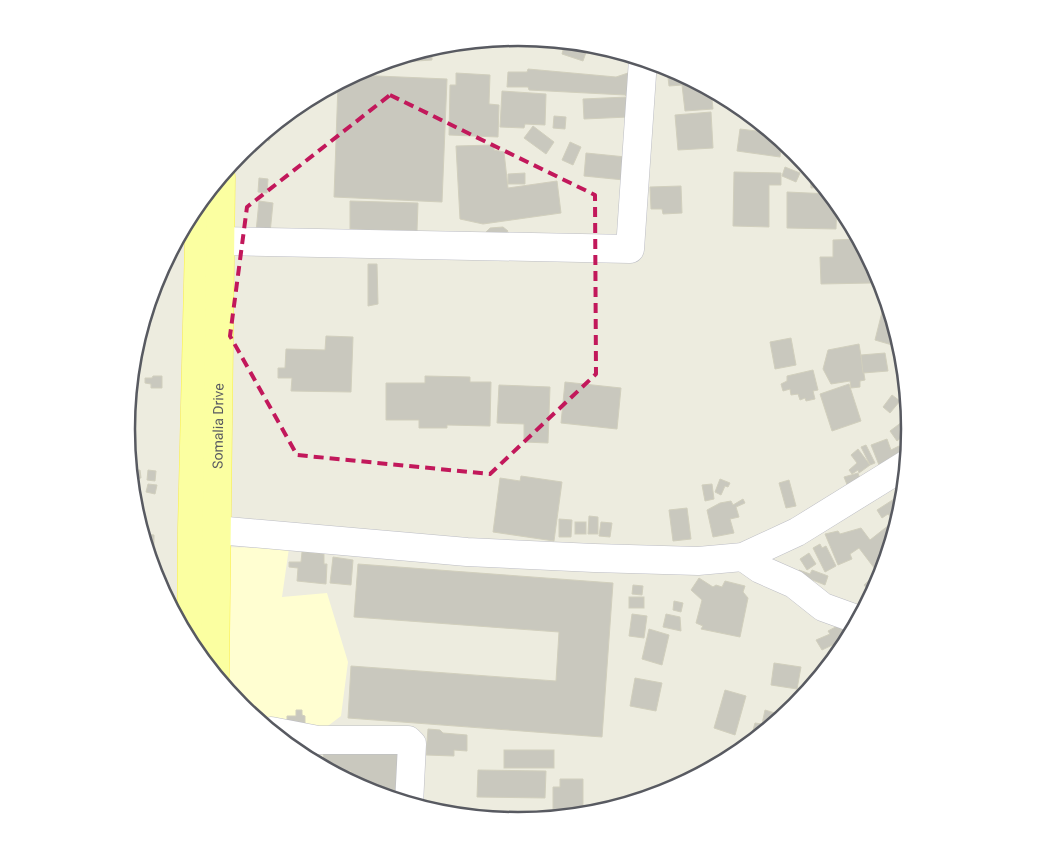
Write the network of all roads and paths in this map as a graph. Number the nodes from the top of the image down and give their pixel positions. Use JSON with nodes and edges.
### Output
{"nodes":[{"id":1,"x":643,"y":67,"type":"edge"},
{"id":2,"x":221,"y":188,"type":"edge"},
{"id":3,"x":200,"y":217,"type":"edge"},
{"id":4,"x":220,"y":241,"type":"junction"},
{"id":5,"x":899,"y":469,"type":"edge"},
{"id":6,"x":204,"y":529,"type":"junction"},
{"id":7,"x":743,"y":557,"type":"junction"},
{"id":8,"x":852,"y":617,"type":"edge"},
{"id":9,"x":193,"y":630,"type":"edge"},
{"id":10,"x":214,"y":663,"type":"edge"},
{"id":11,"x":285,"y":734,"type":"edge"},
{"id":12,"x":409,"y":797,"type":"edge"}],
"edges":[{"from":1,"to":4,"type":"street"},
{"from":2,"to":4,"type":"main road","name":"Somalia Drive"},
{"from":3,"to":6,"type":"main road","name":"Somalia Drive"},
{"from":4,"to":6,"type":"main road","name":"Somalia Drive"},
{"from":5,"to":7,"type":"street"},
{"from":6,"to":7,"type":"street"},
{"from":6,"to":9,"type":"main road","name":"Somalia Drive"},
{"from":6,"to":10,"type":"main road","name":"Somalia Drive"},
{"from":7,"to":8,"type":"street"},
{"from":11,"to":12,"type":"street"}]}
